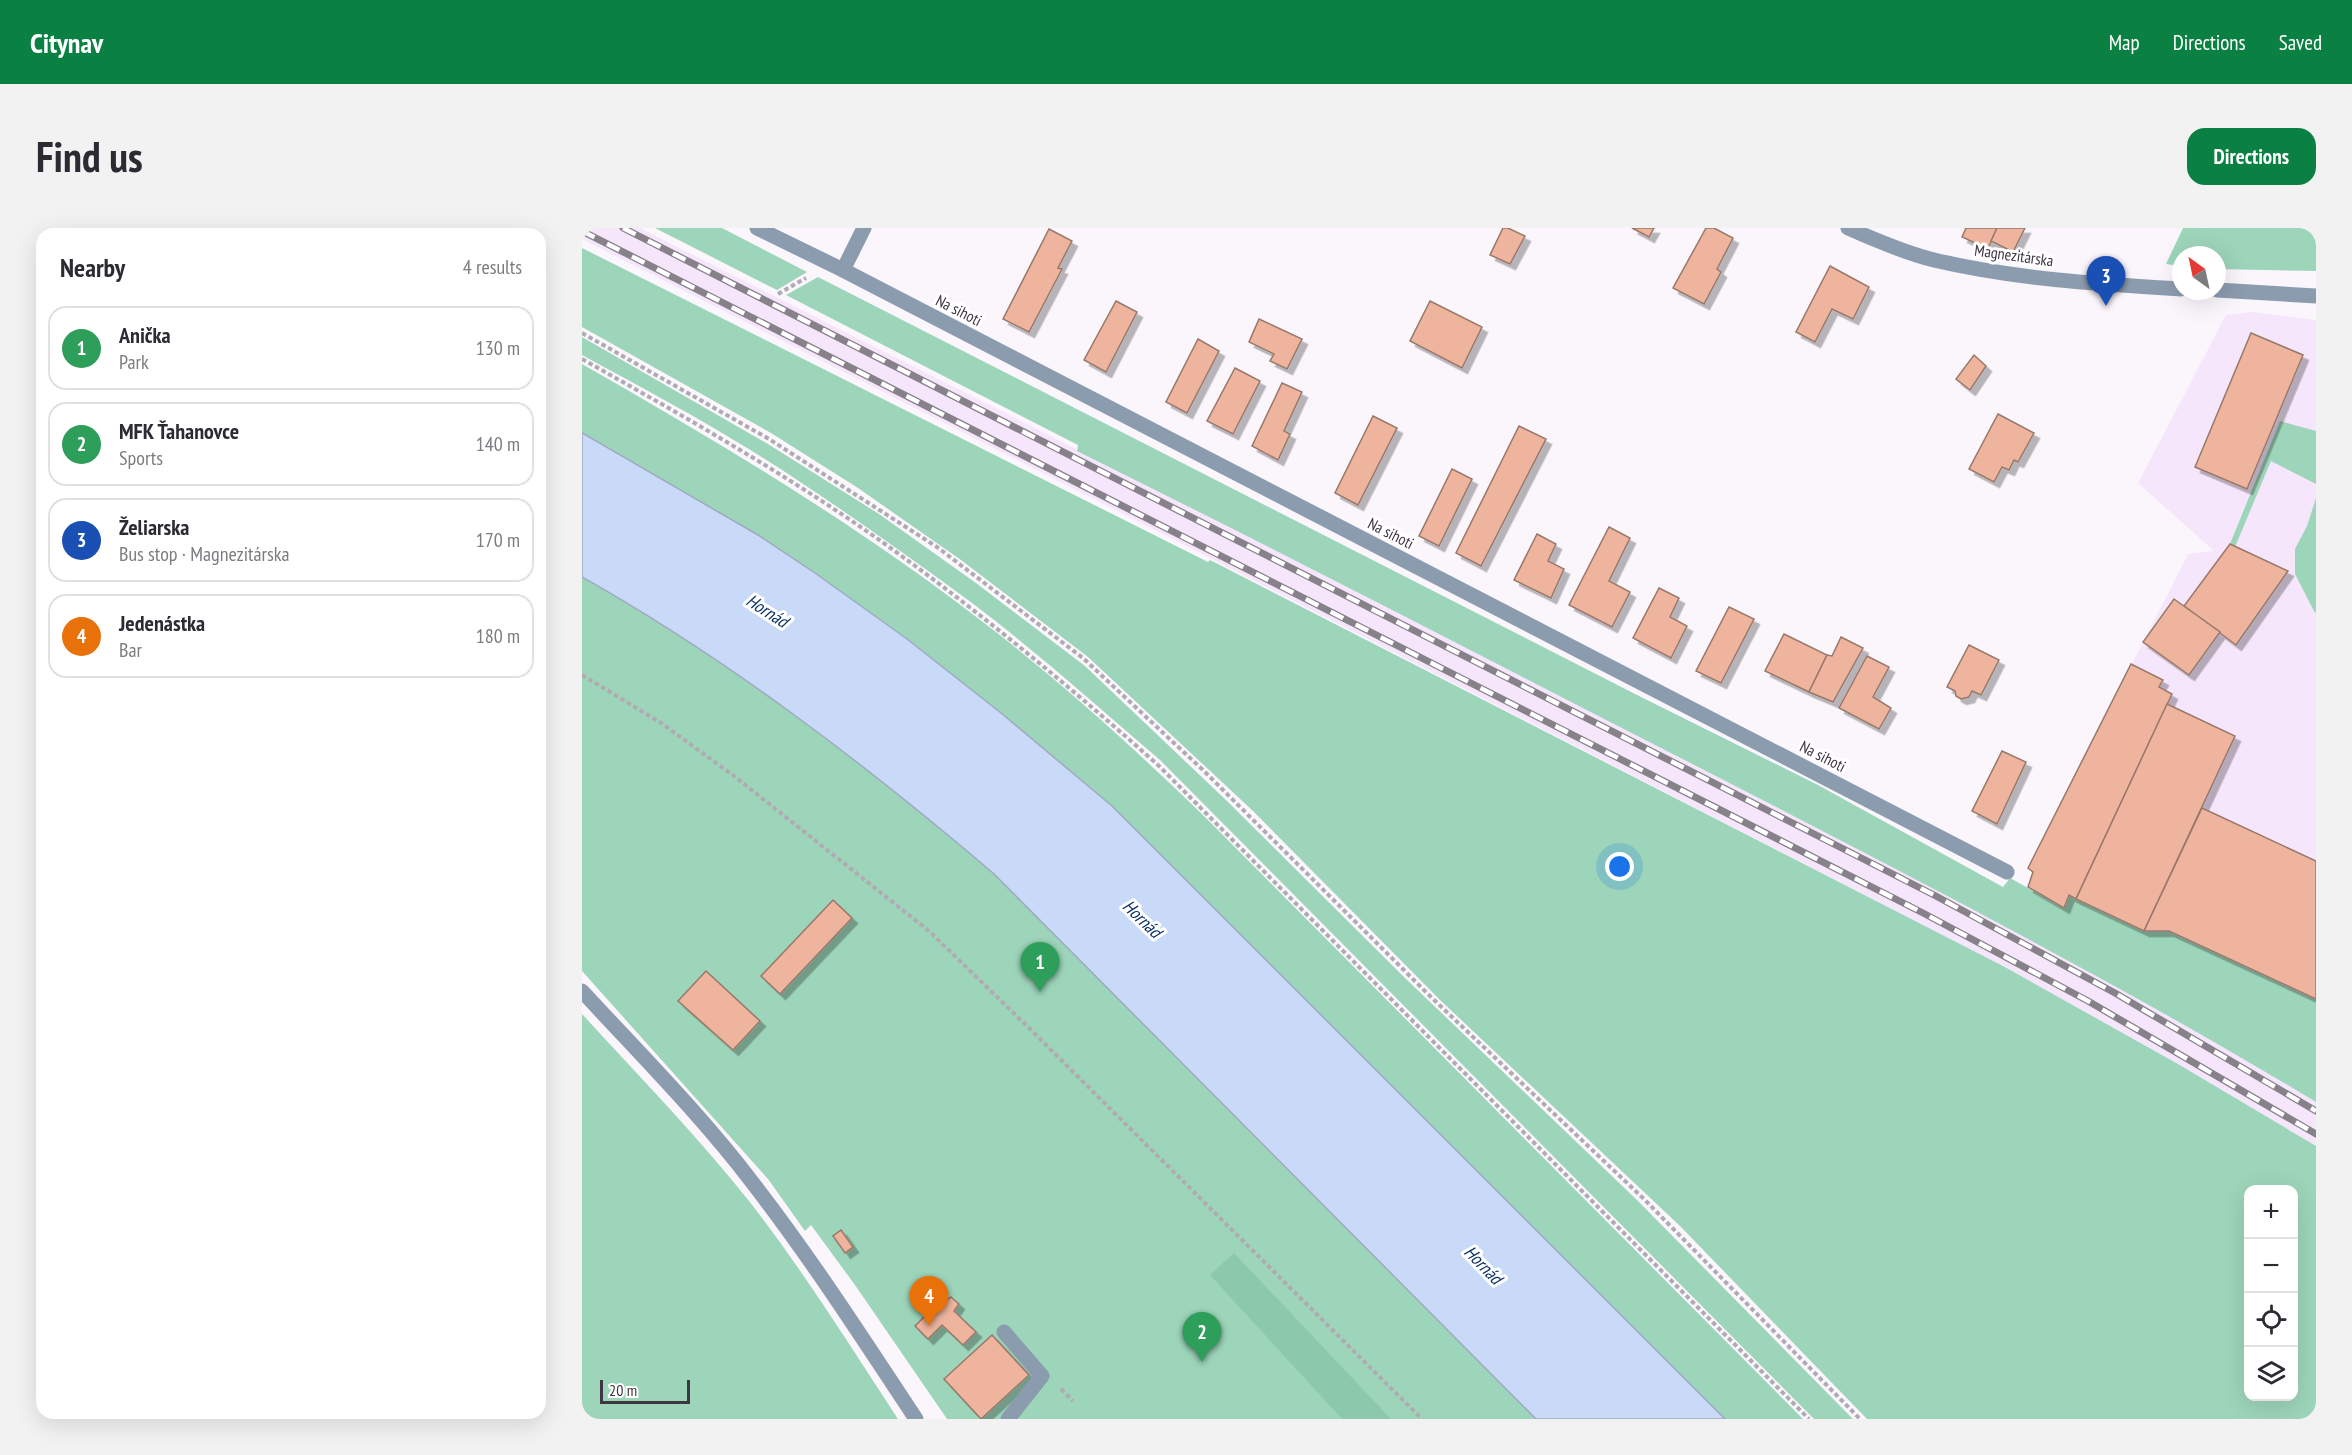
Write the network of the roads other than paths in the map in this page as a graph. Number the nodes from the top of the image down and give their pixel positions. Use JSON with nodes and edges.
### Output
{"nodes":[{"id":1,"x":757,"y":228,"type":"edge"},
{"id":2,"x":864,"y":228,"type":"edge"},
{"id":3,"x":1848,"y":228,"type":"edge"},
{"id":4,"x":843,"y":270,"type":"junction"},
{"id":5,"x":2172,"y":288,"type":"edge"},
{"id":6,"x":2226,"y":291,"type":"edge"},
{"id":7,"x":2316,"y":296,"type":"edge"},
{"id":8,"x":2007,"y":872,"type":"dead end"},
{"id":9,"x":582,"y":991,"type":"edge"},
{"id":10,"x":1004,"y":1332,"type":"dead end"},
{"id":11,"x":916,"y":1419,"type":"edge"},
{"id":12,"x":1008,"y":1419,"type":"edge"}],
"edges":[{"from":1,"to":4,"type":"street","name":"Na sihoti"},
{"from":2,"to":4,"type":"street"},
{"from":3,"to":5,"type":"street","name":"Magnezitárska"},
{"from":4,"to":8,"type":"street","name":"Na sihoti"},
{"from":6,"to":7,"type":"street"},
{"from":9,"to":11,"type":"street"},
{"from":10,"to":12,"type":"street"}]}
